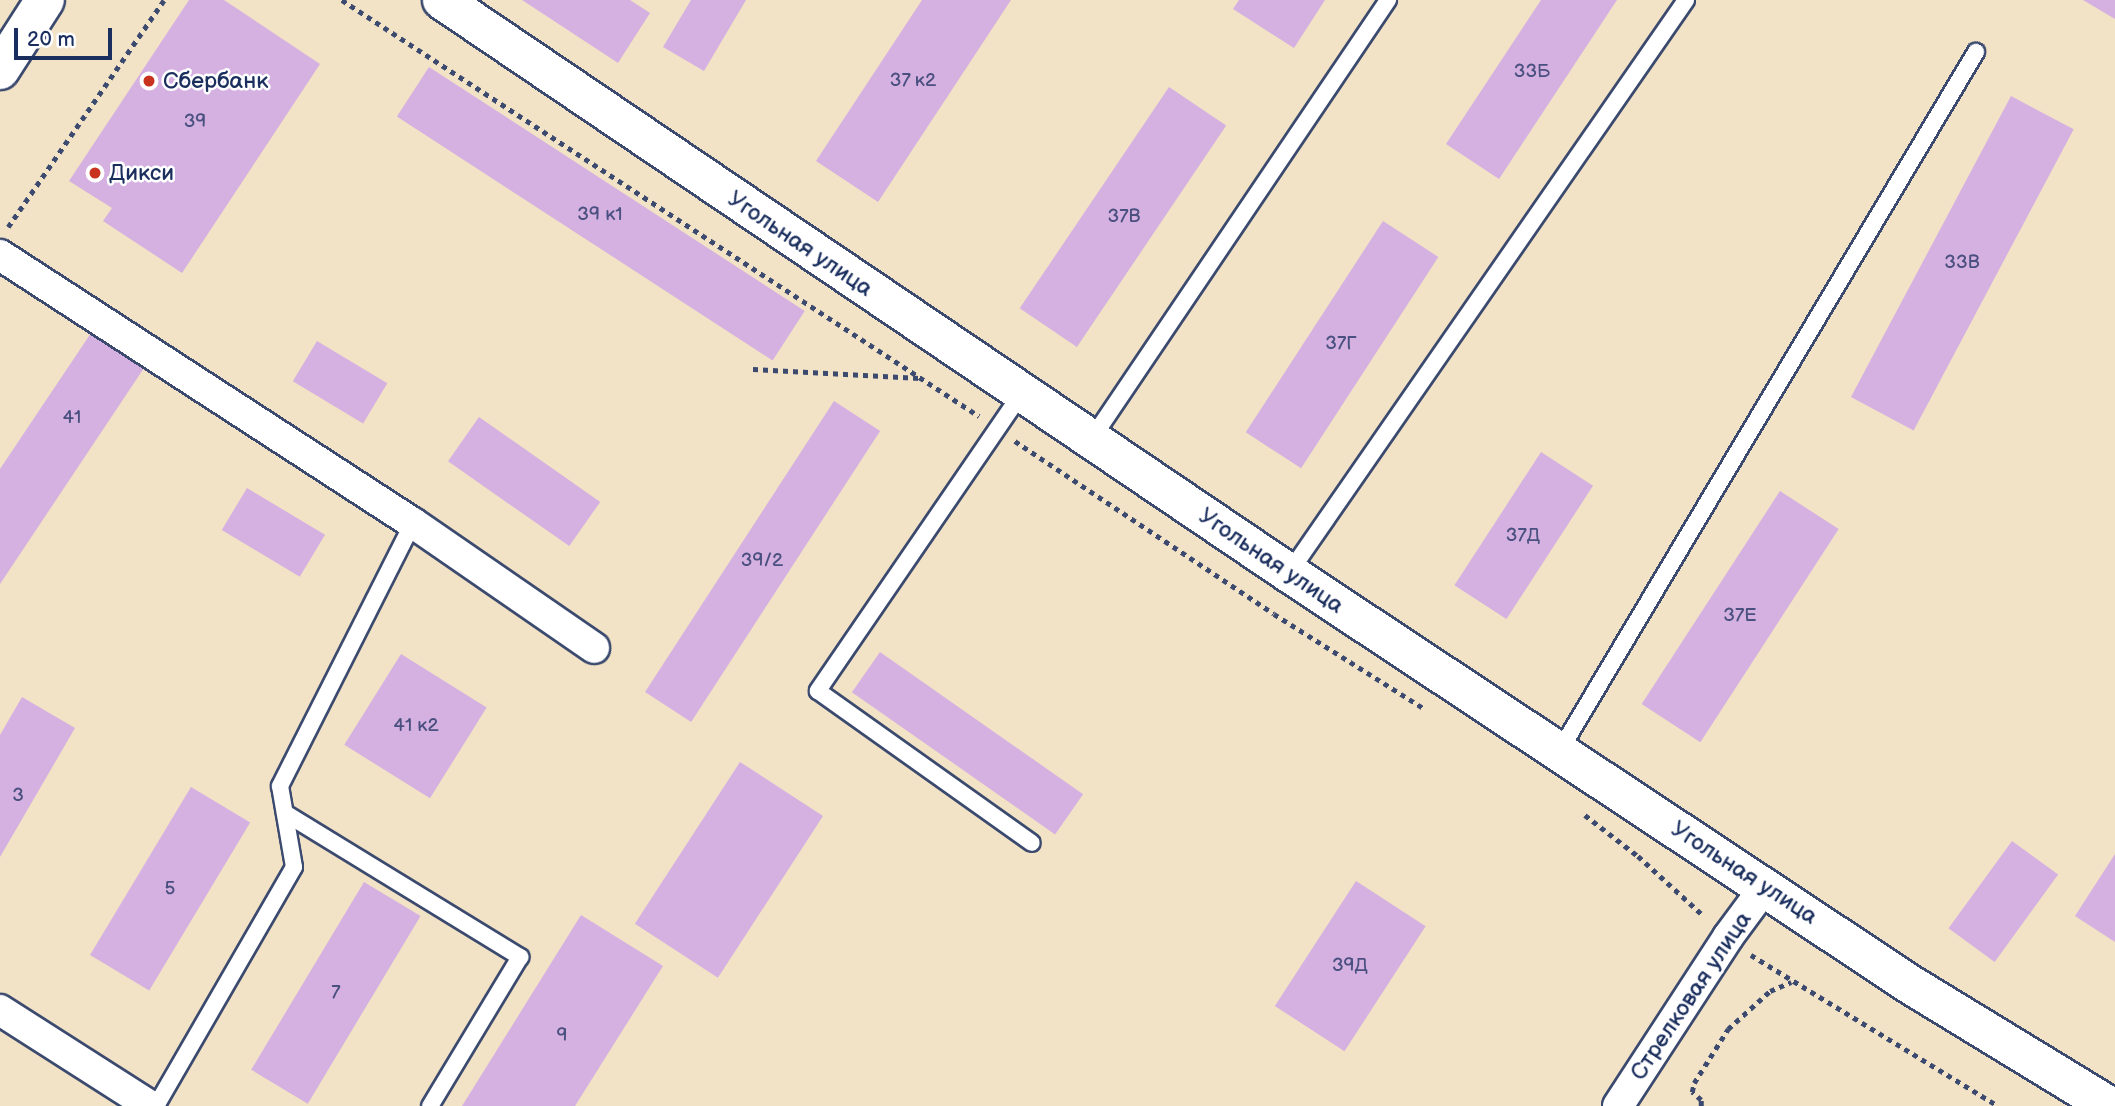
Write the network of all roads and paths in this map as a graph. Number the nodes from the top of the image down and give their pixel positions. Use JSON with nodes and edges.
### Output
{"nodes":[{"id":1,"x":45,"y":0,"type":"edge"},
{"id":2,"x":164,"y":0,"type":"edge"},
{"id":3,"x":342,"y":0,"type":"edge"},
{"id":4,"x":442,"y":0,"type":"edge"},
{"id":5,"x":1388,"y":0,"type":"edge"},
{"id":6,"x":1686,"y":0,"type":"edge"},
{"id":7,"x":1976,"y":52,"type":"dead end"},
{"id":8,"x":0,"y":71,"type":"edge"},
{"id":9,"x":0,"y":239,"type":"edge"},
{"id":10,"x":0,"y":255,"type":"edge"},
{"id":11,"x":753,"y":369,"type":"dead end"},
{"id":12,"x":922,"y":379,"type":"junction"},
{"id":13,"x":1021,"y":394,"type":"junction"},
{"id":14,"x":999,"y":429,"type":"junction"},
{"id":15,"x":1091,"y":440,"type":"junction"},
{"id":16,"x":413,"y":523,"type":"junction"},
{"id":17,"x":1289,"y":573,"type":"junction"},
{"id":18,"x":594,"y":648,"type":"dead end"},
{"id":19,"x":1425,"y":710,"type":"dead end"},
{"id":20,"x":1559,"y":752,"type":"junction"},
{"id":21,"x":1575,"y":807,"type":"dead end"},
{"id":22,"x":285,"y":813,"type":"junction"},
{"id":23,"x":1032,"y":843,"type":"dead end"},
{"id":24,"x":1765,"y":887,"type":"junction"},
{"id":25,"x":1728,"y":937,"type":"junction"},
{"id":26,"x":1792,"y":982,"type":"junction"},
{"id":27,"x":0,"y":1010,"type":"edge"},
{"id":28,"x":150,"y":1106,"type":"edge"},
{"id":29,"x":156,"y":1106,"type":"edge"},
{"id":30,"x":430,"y":1106,"type":"edge"},
{"id":31,"x":1618,"y":1106,"type":"edge"},
{"id":32,"x":1701,"y":1106,"type":"edge"},
{"id":33,"x":1998,"y":1106,"type":"edge"},
{"id":34,"x":2109,"y":1106,"type":"edge"}],
"edges":[{"from":1,"to":8,"type":"street"},
{"from":2,"to":9,"type":"path"},
{"from":3,"to":12,"type":"path"},
{"from":4,"to":13,"type":"street","name":"Угольная улица"},
{"from":5,"to":15,"type":"lane"},
{"from":6,"to":17,"type":"lane"},
{"from":7,"to":20,"type":"lane"},
{"from":10,"to":16,"type":"street"},
{"from":11,"to":12,"type":"path"},
{"from":12,"to":14,"type":"path"},
{"from":13,"to":14,"type":"lane"},
{"from":13,"to":15,"type":"street","name":"Угольная улица"},
{"from":14,"to":19,"type":"path"},
{"from":14,"to":23,"type":"lane"},
{"from":15,"to":17,"type":"street","name":"Угольная улица"},
{"from":16,"to":18,"type":"street"},
{"from":16,"to":22,"type":"lane"},
{"from":17,"to":20,"type":"street","name":"Угольная улица"},
{"from":20,"to":24,"type":"street","name":"Угольная улица"},
{"from":21,"to":25,"type":"path"},
{"from":22,"to":29,"type":"lane"},
{"from":22,"to":30,"type":"lane"},
{"from":24,"to":25,"type":"street","name":"Стрелковая улица"},
{"from":24,"to":34,"type":"street","name":"Угольная улица"},
{"from":25,"to":26,"type":"path"},
{"from":25,"to":31,"type":"street","name":"Стрелковая улица"},
{"from":26,"to":32,"type":"path"},
{"from":26,"to":33,"type":"path"},
{"from":27,"to":28,"type":"street"}]}
